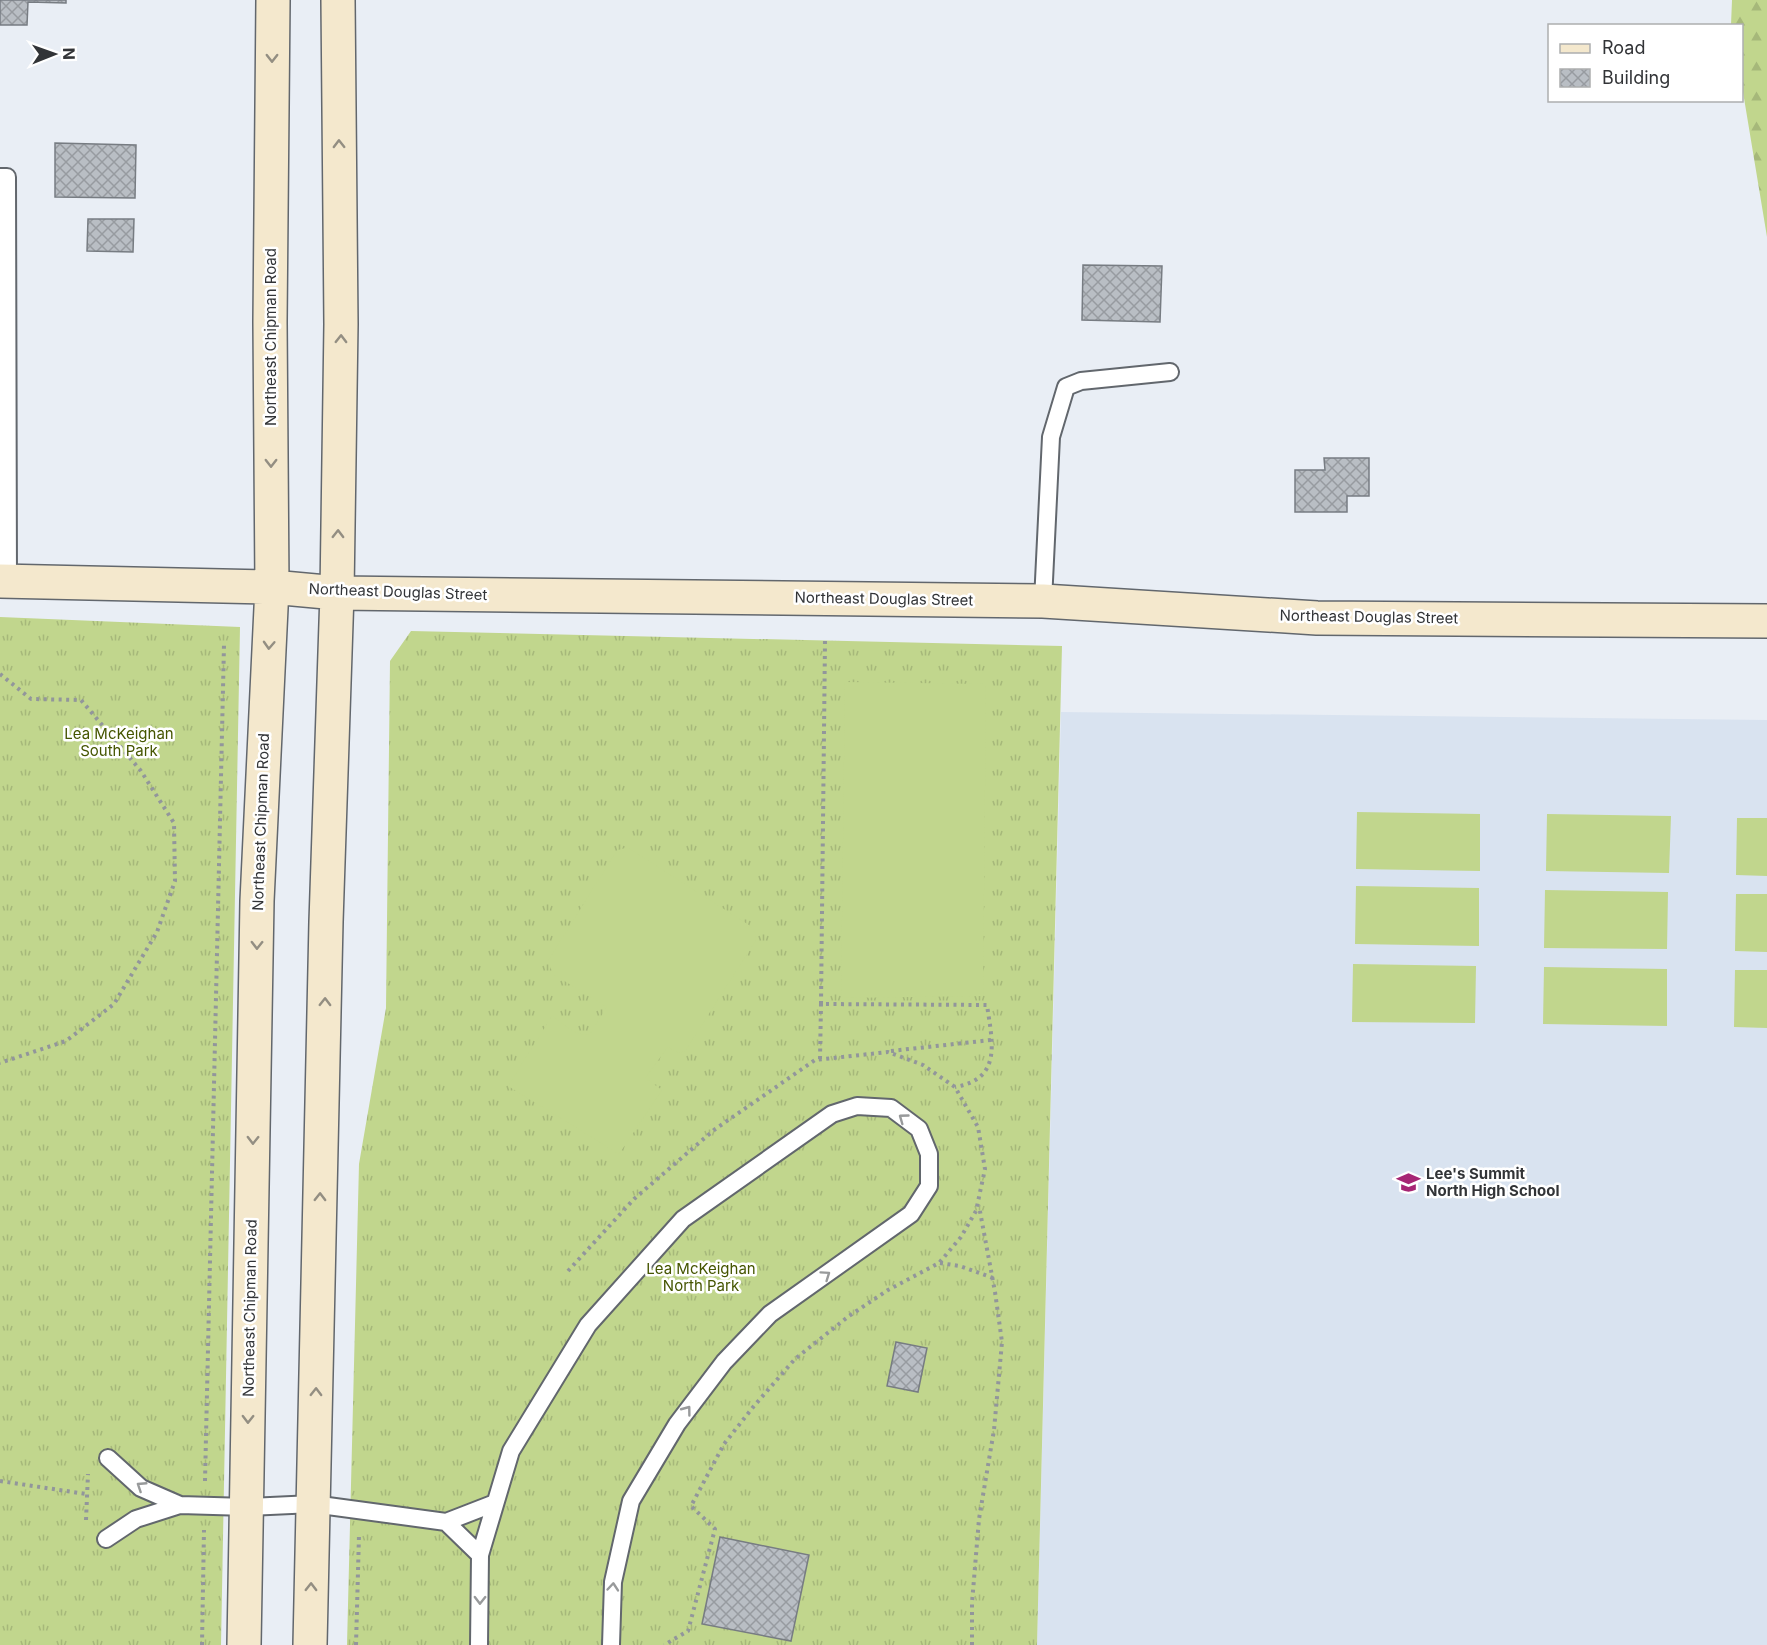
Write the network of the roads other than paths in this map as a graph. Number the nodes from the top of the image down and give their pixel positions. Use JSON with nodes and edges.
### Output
{"nodes":[{"id":1,"x":273,"y":0,"type":"edge"},
{"id":2,"x":338,"y":0,"type":"edge"},
{"id":3,"x":0,"y":177,"type":"edge"},
{"id":4,"x":1170,"y":372,"type":"dead end"},
{"id":5,"x":4,"y":474,"type":"edge"},
{"id":6,"x":4,"y":581,"type":"edge"},
{"id":7,"x":272,"y":587,"type":"junction"},
{"id":8,"x":337,"y":593,"type":"junction"},
{"id":9,"x":1043,"y":601,"type":"junction"},
{"id":10,"x":1767,"y":621,"type":"edge"},
{"id":11,"x":108,"y":1458,"type":"dead end"},
{"id":12,"x":495,"y":1503,"type":"junction"},
{"id":13,"x":313,"y":1504,"type":"junction"},
{"id":14,"x":180,"y":1505,"type":"junction"},
{"id":15,"x":247,"y":1507,"type":"junction"},
{"id":16,"x":446,"y":1522,"type":"junction"},
{"id":17,"x":106,"y":1539,"type":"dead end"},
{"id":18,"x":480,"y":1555,"type":"junction"},
{"id":19,"x":244,"y":1645,"type":"edge"},
{"id":20,"x":310,"y":1645,"type":"edge"},
{"id":21,"x":479,"y":1645,"type":"edge"},
{"id":22,"x":611,"y":1645,"type":"edge"}],
"edges":[{"from":1,"to":7,"type":"main road","name":"Northeast Chipman Road","one_way":true},
{"from":8,"to":2,"type":"main road","one_way":true},
{"from":3,"to":5,"type":"lane"},
{"from":4,"to":9,"type":"lane"},
{"from":5,"to":6,"type":"lane"},
{"from":6,"to":7,"type":"main road","name":"Northeast Douglas Street"},
{"from":7,"to":8,"type":"main road","name":"Northeast Douglas Street"},
{"from":7,"to":15,"type":"main road","name":"Northeast Chipman Road","one_way":true},
{"from":8,"to":9,"type":"main road","name":"Northeast Douglas Street"},
{"from":13,"to":8,"type":"main road","one_way":true},
{"from":9,"to":10,"type":"main road","name":"Northeast Douglas Street"},
{"from":14,"to":11,"type":"lane","one_way":true},
{"from":12,"to":16,"type":"lane"},
{"from":12,"to":18,"type":"lane"},
{"from":22,"to":12,"type":"lane","one_way":true},
{"from":13,"to":15,"type":"lane"},
{"from":13,"to":16,"type":"lane"},
{"from":20,"to":13,"type":"main road","one_way":true},
{"from":14,"to":15,"type":"lane"},
{"from":14,"to":17,"type":"lane"},
{"from":15,"to":19,"type":"main road","name":"Northeast Chipman Road"},
{"from":16,"to":18,"type":"lane"},
{"from":18,"to":21,"type":"lane","one_way":true}]}
